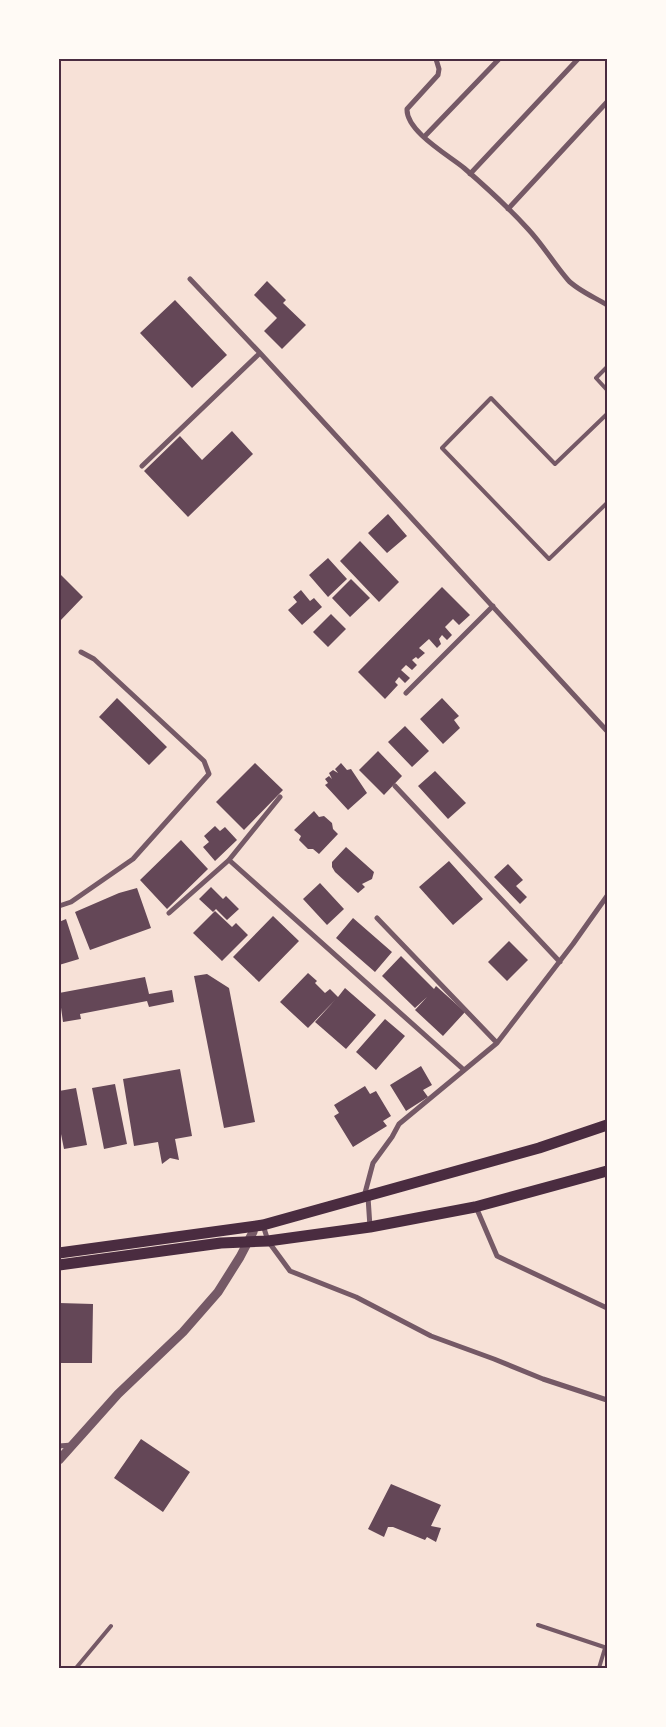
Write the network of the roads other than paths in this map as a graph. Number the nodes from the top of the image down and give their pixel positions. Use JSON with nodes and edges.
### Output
{"nodes":[{"id":1,"x":436,"y":59,"type":"edge"},
{"id":2,"x":500,"y":59,"type":"edge"},
{"id":3,"x":578,"y":59,"type":"edge"},
{"id":4,"x":607,"y":102,"type":"edge"},
{"id":5,"x":424,"y":137,"type":"junction"},
{"id":6,"x":470,"y":174,"type":"junction"},
{"id":7,"x":508,"y":209,"type":"junction"},
{"id":8,"x":190,"y":279,"type":"dead end"},
{"id":9,"x":607,"y":305,"type":"edge"},
{"id":10,"x":260,"y":352,"type":"junction"},
{"id":11,"x":607,"y":367,"type":"edge"},
{"id":12,"x":607,"y":390,"type":"edge"},
{"id":13,"x":607,"y":414,"type":"edge"},
{"id":14,"x":142,"y":466,"type":"dead end"},
{"id":15,"x":607,"y":503,"type":"edge"},
{"id":16,"x":493,"y":606,"type":"junction"},
{"id":17,"x":81,"y":652,"type":"dead end"},
{"id":18,"x":406,"y":693,"type":"dead end"},
{"id":19,"x":607,"y":731,"type":"edge"},
{"id":20,"x":395,"y":786,"type":"dead end"},
{"id":21,"x":280,"y":797,"type":"dead end"},
{"id":22,"x":230,"y":860,"type":"junction"},
{"id":23,"x":607,"y":896,"type":"edge"},
{"id":24,"x":59,"y":906,"type":"edge"},
{"id":25,"x":169,"y":913,"type":"dead end"},
{"id":26,"x":378,"y":918,"type":"dead end"},
{"id":27,"x":560,"y":962,"type":"junction"},
{"id":28,"x":496,"y":1043,"type":"junction"},
{"id":29,"x":464,"y":1070,"type":"junction"},
{"id":30,"x":607,"y":1125,"type":"edge"},
{"id":31,"x":607,"y":1171,"type":"edge"},
{"id":32,"x":368,"y":1197,"type":"junction"},
{"id":33,"x":475,"y":1206,"type":"junction"},
{"id":34,"x":258,"y":1226,"type":"junction"},
{"id":35,"x":370,"y":1227,"type":"junction"},
{"id":36,"x":268,"y":1241,"type":"junction"},
{"id":37,"x":247,"y":1243,"type":"junction"},
{"id":38,"x":59,"y":1253,"type":"edge"},
{"id":39,"x":59,"y":1266,"type":"edge"},
{"id":40,"x":606,"y":1307,"type":"edge"},
{"id":41,"x":607,"y":1400,"type":"edge"},
{"id":42,"x":72,"y":1445,"type":"junction"},
{"id":43,"x":59,"y":1446,"type":"edge"},
{"id":44,"x":59,"y":1460,"type":"edge"},
{"id":45,"x":111,"y":1626,"type":"dead end"},
{"id":46,"x":538,"y":1626,"type":"dead end"},
{"id":47,"x":606,"y":1648,"type":"edge"},
{"id":48,"x":76,"y":1668,"type":"edge"},
{"id":49,"x":599,"y":1668,"type":"edge"}],
"edges":[{"from":1,"to":5,"type":"street"},
{"from":2,"to":5,"type":"street"},
{"from":3,"to":6,"type":"street"},
{"from":4,"to":7,"type":"street"},
{"from":5,"to":6,"type":"street"},
{"from":6,"to":7,"type":"street"},
{"from":7,"to":9,"type":"street"},
{"from":8,"to":10,"type":"street"},
{"from":10,"to":14,"type":"street"},
{"from":10,"to":16,"type":"street"},
{"from":11,"to":12,"type":"lane"},
{"from":13,"to":15,"type":"lane"},
{"from":16,"to":18,"type":"street"},
{"from":16,"to":19,"type":"street"},
{"from":17,"to":24,"type":"street"},
{"from":20,"to":27,"type":"street"},
{"from":21,"to":22,"type":"street"},
{"from":22,"to":25,"type":"street"},
{"from":22,"to":29,"type":"street"},
{"from":23,"to":27,"type":"street"},
{"from":26,"to":28,"type":"street"},
{"from":27,"to":28,"type":"street"},
{"from":28,"to":29,"type":"street"},
{"from":29,"to":32,"type":"street"},
{"from":30,"to":32,"type":"main road"},
{"from":31,"to":33,"type":"main road"},
{"from":32,"to":34,"type":"main road"},
{"from":32,"to":35,"type":"street"},
{"from":33,"to":35,"type":"main road"},
{"from":33,"to":40,"type":"street"},
{"from":34,"to":36,"type":"street"},
{"from":34,"to":37,"type":"street"},
{"from":34,"to":38,"type":"main road"},
{"from":35,"to":36,"type":"main road"},
{"from":36,"to":37,"type":"main road"},
{"from":36,"to":41,"type":"street"},
{"from":37,"to":39,"type":"main road"},
{"from":37,"to":42,"type":"street"},
{"from":42,"to":43,"type":"street"},
{"from":42,"to":44,"type":"street"},
{"from":45,"to":48,"type":"lane"},
{"from":46,"to":47,"type":"lane"},
{"from":47,"to":49,"type":"lane"}]}
